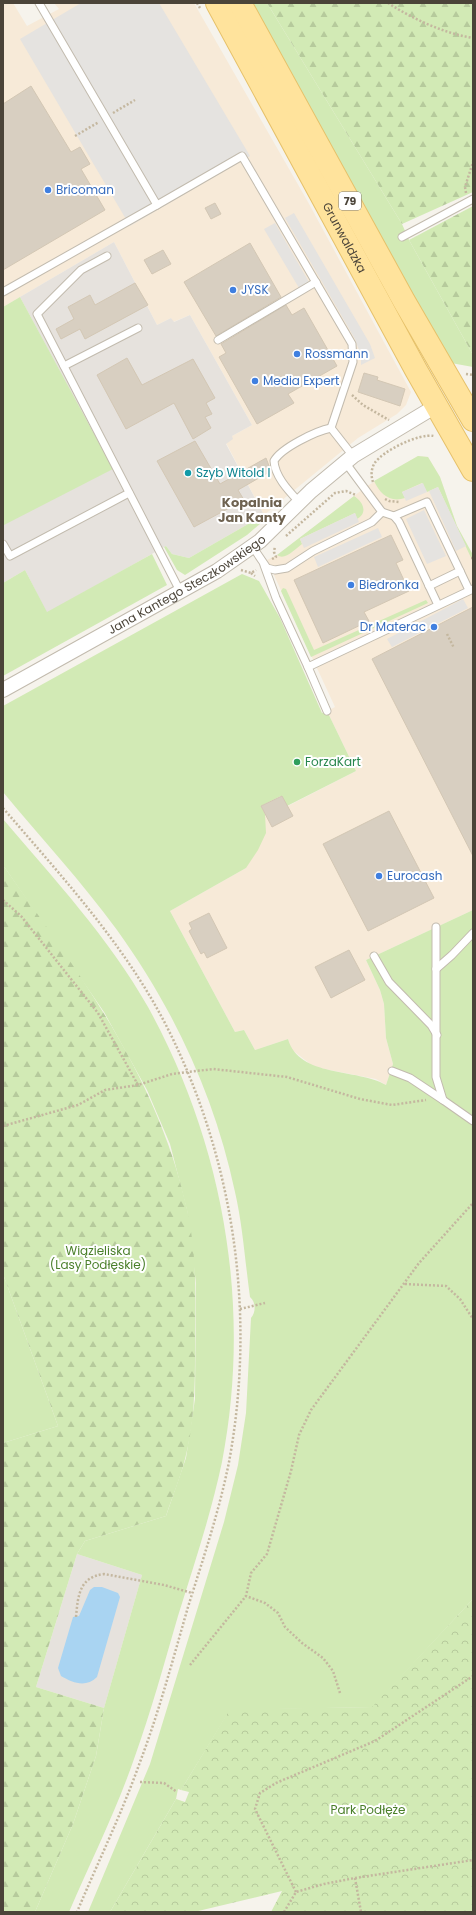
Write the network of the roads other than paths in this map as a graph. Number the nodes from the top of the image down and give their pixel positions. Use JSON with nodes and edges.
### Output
{"nodes":[{"id":1,"x":39,"y":3,"type":"edge"},
{"id":2,"x":217,"y":3,"type":"edge"},
{"id":3,"x":240,"y":3,"type":"edge"},
{"id":4,"x":470,"y":200,"type":"edge"},
{"id":5,"x":157,"y":205,"type":"junction"},
{"id":6,"x":402,"y":237,"type":"dead end"},
{"id":7,"x":107,"y":256,"type":"dead end"},
{"id":8,"x":316,"y":282,"type":"junction"},
{"id":9,"x":3,"y":292,"type":"edge"},
{"id":10,"x":138,"y":328,"type":"dead end"},
{"id":11,"x":218,"y":340,"type":"dead end"},
{"id":12,"x":64,"y":366,"type":"junction"},
{"id":13,"x":436,"y":406,"type":"junction"},
{"id":14,"x":473,"y":420,"type":"edge"},
{"id":15,"x":330,"y":428,"type":"junction"},
{"id":16,"x":349,"y":459,"type":"junction"},
{"id":17,"x":473,"y":470,"type":"edge"},
{"id":18,"x":129,"y":493,"type":"junction"},
{"id":19,"x":300,"y":502,"type":"junction"},
{"id":20,"x":382,"y":512,"type":"junction"},
{"id":21,"x":394,"y":516,"type":"junction"},
{"id":22,"x":3,"y":544,"type":"edge"},
{"id":23,"x":252,"y":546,"type":"junction"},
{"id":24,"x":264,"y":565,"type":"junction"},
{"id":25,"x":460,"y":571,"type":"junction"},
{"id":26,"x":429,"y":586,"type":"junction"},
{"id":27,"x":471,"y":590,"type":"edge"},
{"id":28,"x":180,"y":591,"type":"junction"},
{"id":29,"x":438,"y":605,"type":"junction"},
{"id":30,"x":308,"y":667,"type":"junction"},
{"id":31,"x":3,"y":690,"type":"edge"},
{"id":32,"x":327,"y":711,"type":"dead end"},
{"id":33,"x":436,"y":927,"type":"dead end"},
{"id":34,"x":473,"y":933,"type":"edge"},
{"id":35,"x":374,"y":956,"type":"dead end"},
{"id":36,"x":436,"y":969,"type":"junction"},
{"id":37,"x":438,"y":1035,"type":"junction"},
{"id":38,"x":392,"y":1071,"type":"dead end"},
{"id":39,"x":443,"y":1100,"type":"junction"},
{"id":40,"x":473,"y":1120,"type":"edge"}],
"edges":[{"from":1,"to":5,"type":"lane"},
{"from":2,"to":13,"type":"main road","name":"Grunwaldzka","number":"79"},
{"from":3,"to":14,"type":"main road","name":"Grunwaldzka","number":"79"},
{"from":4,"to":6,"type":"lane"},
{"from":5,"to":8,"type":"lane"},
{"from":5,"to":9,"type":"lane"},
{"from":7,"to":12,"type":"lane"},
{"from":8,"to":11,"type":"lane"},
{"from":8,"to":15,"type":"lane"},
{"from":10,"to":12,"type":"lane"},
{"from":12,"to":18,"type":"lane"},
{"from":13,"to":16,"type":"street","name":"Jana Kantego Steczkowskiego"},
{"from":13,"to":17,"type":"main road","name":"Grunwaldzka","number":"79"},
{"from":15,"to":16,"type":"lane"},
{"from":15,"to":19,"type":"lane"},
{"from":16,"to":19,"type":"street","name":"Jana Kantego Steczkowskiego"},
{"from":16,"to":20,"type":"lane"},
{"from":18,"to":22,"type":"lane"},
{"from":18,"to":28,"type":"lane"},
{"from":19,"to":23,"type":"street","name":"Jana Kantego Steczkowskiego"},
{"from":20,"to":21,"type":"lane"},
{"from":20,"to":24,"type":"lane"},
{"from":21,"to":25,"type":"lane"},
{"from":21,"to":26,"type":"lane"},
{"from":23,"to":24,"type":"lane"},
{"from":23,"to":28,"type":"street","name":"Jana Kantego Steczkowskiego"},
{"from":24,"to":30,"type":"lane"},
{"from":25,"to":26,"type":"lane"},
{"from":25,"to":27,"type":"lane"},
{"from":26,"to":29,"type":"lane"},
{"from":27,"to":29,"type":"lane"},
{"from":28,"to":31,"type":"street","name":"Jana Kantego Steczkowskiego"},
{"from":29,"to":30,"type":"lane"},
{"from":30,"to":32,"type":"lane"},
{"from":33,"to":36,"type":"lane"},
{"from":34,"to":36,"type":"lane"},
{"from":35,"to":37,"type":"lane"},
{"from":36,"to":37,"type":"lane"},
{"from":37,"to":39,"type":"lane"},
{"from":38,"to":39,"type":"lane"},
{"from":39,"to":40,"type":"lane"}]}
